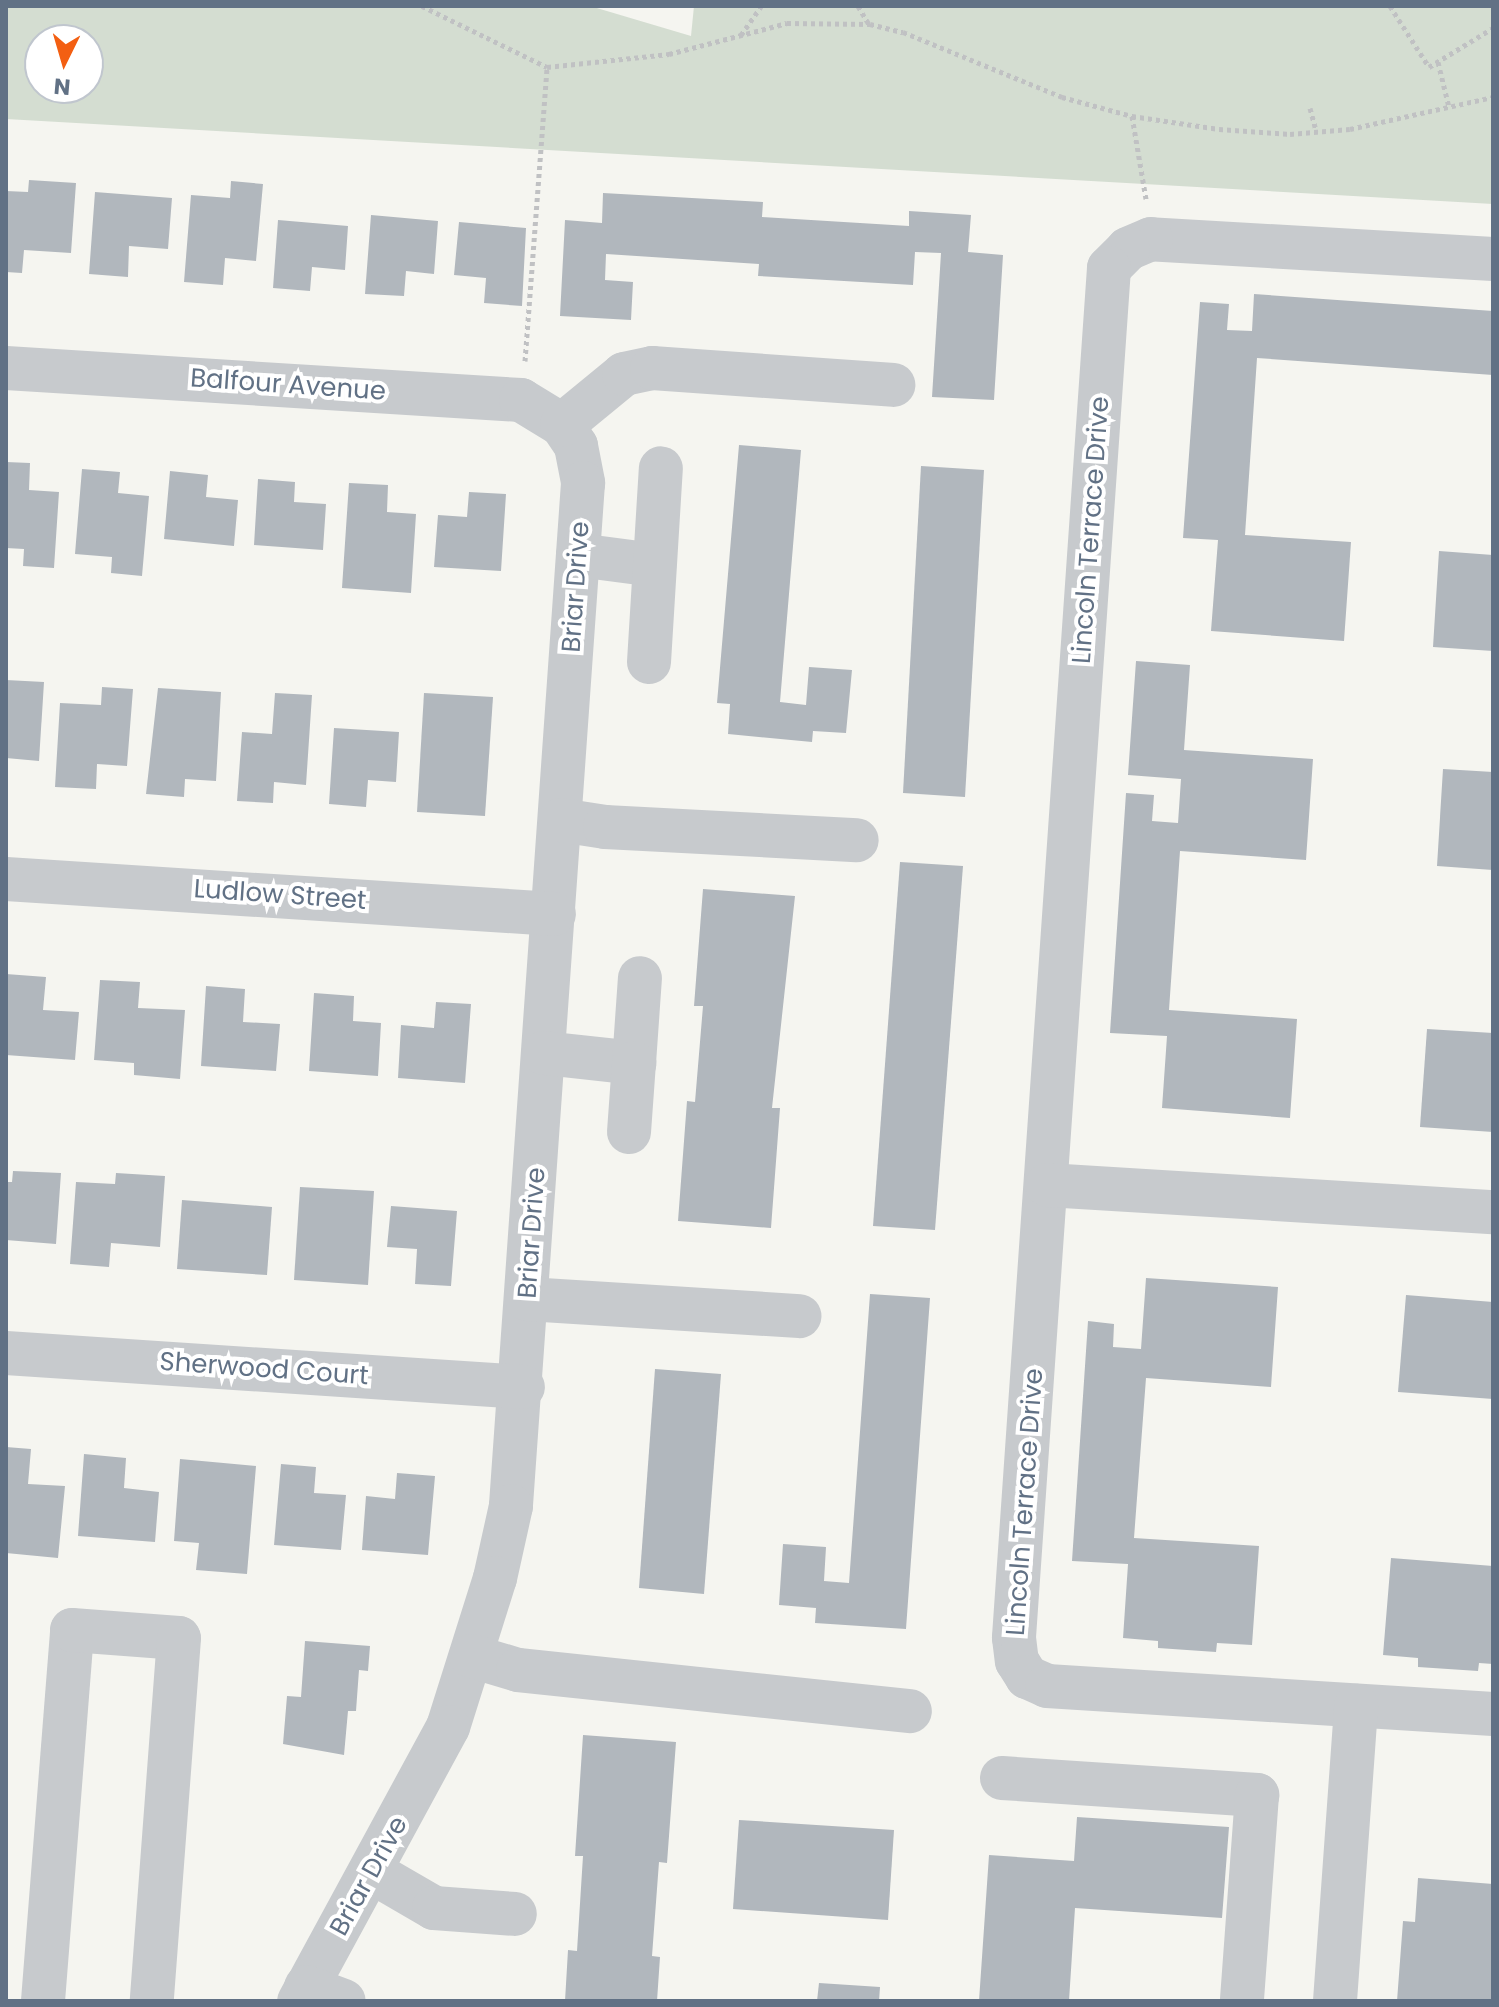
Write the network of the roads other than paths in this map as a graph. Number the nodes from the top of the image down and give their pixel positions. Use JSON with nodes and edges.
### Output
{"nodes":[{"id":1,"x":1493,"y":259,"type":"edge"},
{"id":2,"x":6,"y":368,"type":"edge"},
{"id":3,"x":893,"y":385,"type":"dead end"},
{"id":4,"x":562,"y":425,"type":"junction"},
{"id":5,"x":661,"y":468,"type":"dead end"},
{"id":6,"x":578,"y":555,"type":"junction"},
{"id":7,"x":654,"y":565,"type":"junction"},
{"id":8,"x":649,"y":662,"type":"dead end"},
{"id":9,"x":560,"y":820,"type":"junction"},
{"id":10,"x":857,"y":840,"type":"dead end"},
{"id":11,"x":6,"y":879,"type":"edge"},
{"id":12,"x":554,"y":914,"type":"junction"},
{"id":13,"x":640,"y":978,"type":"dead end"},
{"id":14,"x":544,"y":1053,"type":"junction"},
{"id":15,"x":634,"y":1063,"type":"junction"},
{"id":16,"x":629,"y":1132,"type":"dead end"},
{"id":17,"x":1047,"y":1185,"type":"junction"},
{"id":18,"x":1493,"y":1212,"type":"edge"},
{"id":19,"x":527,"y":1299,"type":"junction"},
{"id":20,"x":799,"y":1316,"type":"dead end"},
{"id":21,"x":6,"y":1353,"type":"edge"},
{"id":22,"x":523,"y":1387,"type":"junction"},
{"id":23,"x":471,"y":1656,"type":"junction"},
{"id":24,"x":1356,"y":1706,"type":"junction"},
{"id":25,"x":910,"y":1711,"type":"dead end"},
{"id":26,"x":1493,"y":1714,"type":"edge"},
{"id":27,"x":1002,"y":1778,"type":"dead end"},
{"id":28,"x":372,"y":1872,"type":"junction"},
{"id":29,"x":515,"y":1914,"type":"dead end"},
{"id":30,"x":316,"y":1996,"type":"edge"},
{"id":31,"x":43,"y":2001,"type":"edge"},
{"id":32,"x":152,"y":2001,"type":"edge"},
{"id":33,"x":1242,"y":2001,"type":"edge"},
{"id":34,"x":1335,"y":2001,"type":"edge"}],
"edges":[{"from":1,"to":17,"type":"street","name":"Lincoln Terrace Drive"},
{"from":2,"to":4,"type":"street","name":"Balfour Avenue"},
{"from":3,"to":4,"type":"street"},
{"from":4,"to":6,"type":"street","name":"Briar Drive"},
{"from":5,"to":7,"type":"street"},
{"from":6,"to":7,"type":"street"},
{"from":6,"to":9,"type":"street","name":"Briar Drive"},
{"from":7,"to":8,"type":"street"},
{"from":9,"to":10,"type":"street"},
{"from":9,"to":12,"type":"street","name":"Briar Drive"},
{"from":11,"to":12,"type":"street","name":"Ludlow Street"},
{"from":12,"to":14,"type":"street","name":"Briar Drive"},
{"from":13,"to":15,"type":"street"},
{"from":14,"to":15,"type":"street"},
{"from":14,"to":19,"type":"street","name":"Briar Drive"},
{"from":15,"to":16,"type":"street"},
{"from":17,"to":18,"type":"street"},
{"from":17,"to":24,"type":"street","name":"Lincoln Terrace Drive"},
{"from":19,"to":20,"type":"street"},
{"from":19,"to":22,"type":"street","name":"Briar Drive"},
{"from":21,"to":22,"type":"street","name":"Sherwood Court"},
{"from":22,"to":23,"type":"street","name":"Briar Drive"},
{"from":23,"to":25,"type":"street"},
{"from":23,"to":28,"type":"street","name":"Briar Drive"},
{"from":24,"to":26,"type":"street","name":"Lincoln Terrace Drive"},
{"from":24,"to":34,"type":"street"},
{"from":27,"to":33,"type":"street"},
{"from":28,"to":29,"type":"street"},
{"from":28,"to":30,"type":"street","name":"Briar Drive"},
{"from":31,"to":32,"type":"street"}]}
